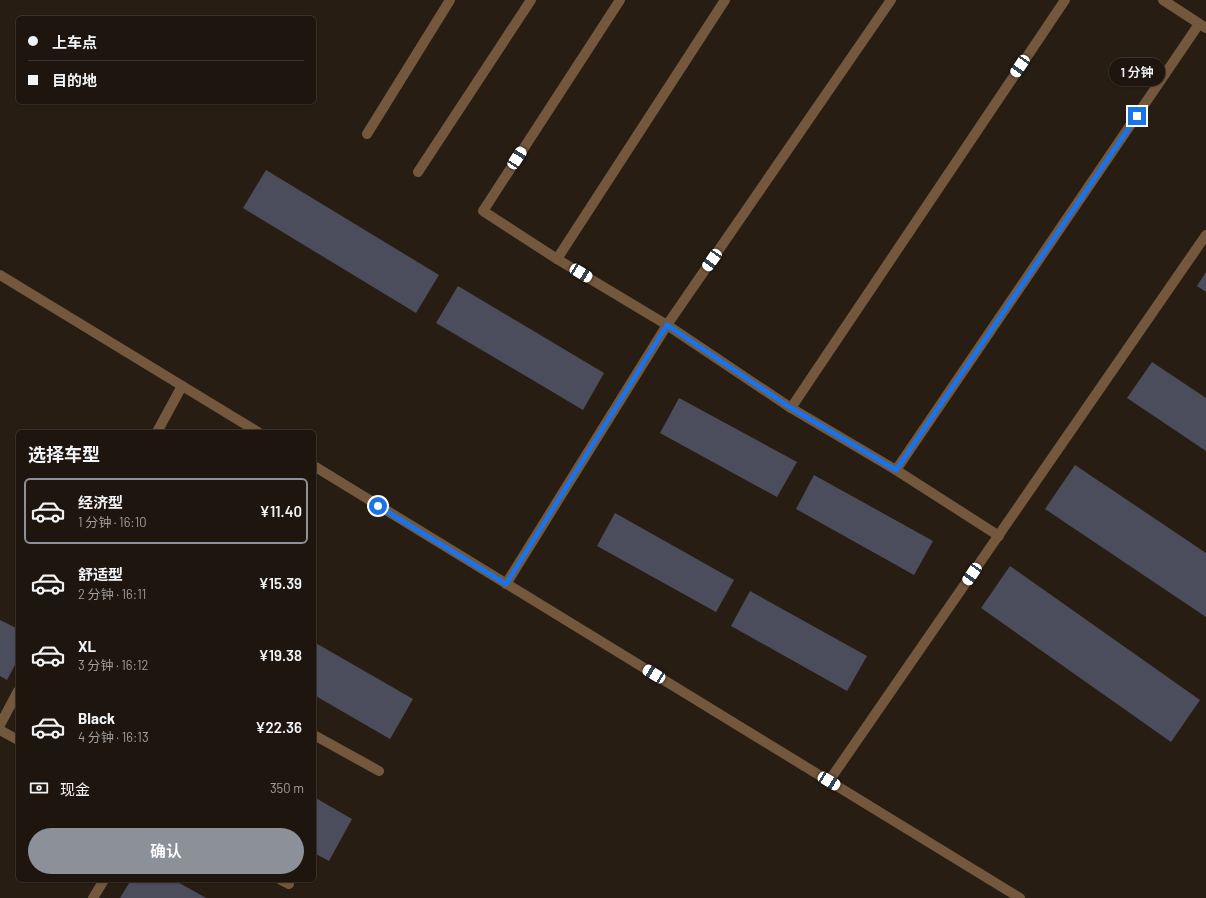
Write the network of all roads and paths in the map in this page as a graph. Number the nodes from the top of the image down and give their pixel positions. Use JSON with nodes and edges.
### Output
{"nodes":[{"id":1,"x":450,"y":0,"type":"edge"},
{"id":2,"x":531,"y":0,"type":"edge"},
{"id":3,"x":620,"y":0,"type":"edge"},
{"id":4,"x":724,"y":0,"type":"edge"},
{"id":5,"x":891,"y":0,"type":"edge"},
{"id":6,"x":1065,"y":0,"type":"edge"},
{"id":7,"x":1163,"y":0,"type":"edge"},
{"id":8,"x":1203,"y":26,"type":"edge"},
{"id":9,"x":367,"y":134,"type":"dead end"},
{"id":10,"x":418,"y":172,"type":"dead end"},
{"id":11,"x":1206,"y":235,"type":"edge"},
{"id":12,"x":557,"y":259,"type":"junction"},
{"id":13,"x":0,"y":275,"type":"edge"},
{"id":14,"x":667,"y":325,"type":"junction"},
{"id":15,"x":182,"y":386,"type":"junction"},
{"id":16,"x":791,"y":408,"type":"junction"},
{"id":17,"x":158,"y":430,"type":"edge"},
{"id":18,"x":255,"y":430,"type":"edge"},
{"id":19,"x":316,"y":467,"type":"edge"},
{"id":20,"x":896,"y":470,"type":"junction"},
{"id":21,"x":999,"y":536,"type":"junction"},
{"id":22,"x":506,"y":584,"type":"junction"},
{"id":23,"x":16,"y":695,"type":"edge"},
{"id":24,"x":0,"y":724,"type":"edge"},
{"id":25,"x":0,"y":730,"type":"edge"},
{"id":26,"x":316,"y":736,"type":"edge"},
{"id":27,"x":16,"y":739,"type":"edge"},
{"id":28,"x":379,"y":771,"type":"dead end"},
{"id":29,"x":829,"y":781,"type":"junction"},
{"id":30,"x":103,"y":882,"type":"edge"},
{"id":31,"x":93,"y":898,"type":"edge"},
{"id":32,"x":1020,"y":898,"type":"edge"}],
"edges":[{"from":1,"to":9,"type":"street"},
{"from":2,"to":10,"type":"street"},
{"from":3,"to":12,"type":"street"},
{"from":4,"to":12,"type":"street"},
{"from":5,"to":14,"type":"street"},
{"from":6,"to":16,"type":"street"},
{"from":7,"to":8,"type":"street"},
{"from":8,"to":20,"type":"street"},
{"from":11,"to":21,"type":"street"},
{"from":12,"to":14,"type":"street"},
{"from":13,"to":15,"type":"street"},
{"from":14,"to":16,"type":"street"},
{"from":14,"to":22,"type":"street"},
{"from":15,"to":17,"type":"street"},
{"from":15,"to":18,"type":"street"},
{"from":16,"to":20,"type":"street"},
{"from":19,"to":22,"type":"street"},
{"from":20,"to":21,"type":"street"},
{"from":21,"to":29,"type":"street"},
{"from":22,"to":29,"type":"street"},
{"from":23,"to":24,"type":"street"},
{"from":25,"to":27,"type":"street"},
{"from":26,"to":28,"type":"street"},
{"from":29,"to":32,"type":"street"},
{"from":30,"to":31,"type":"street"}]}
